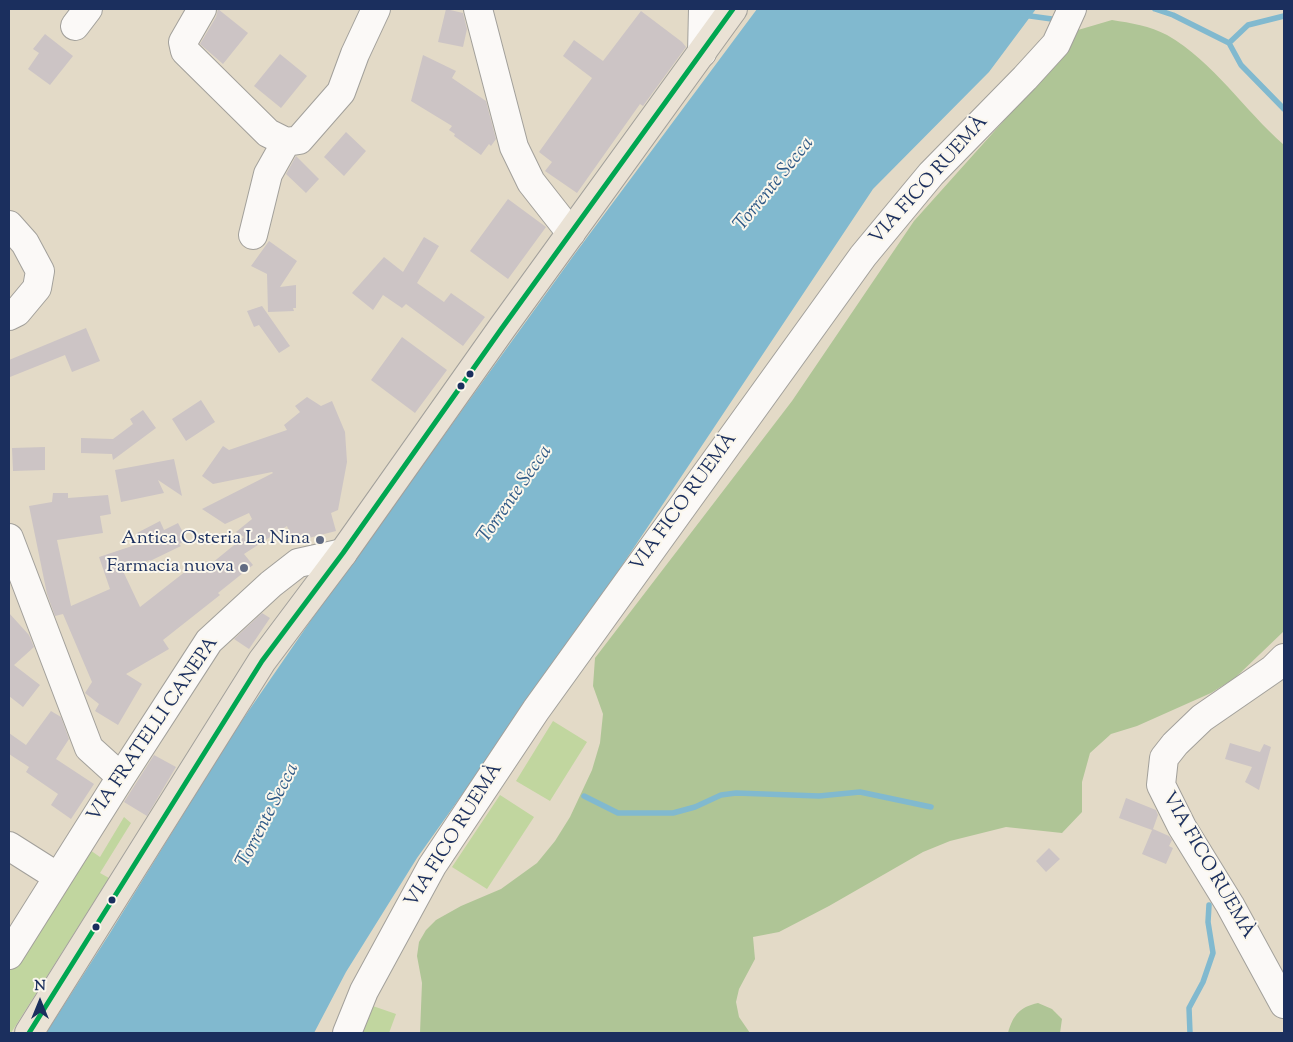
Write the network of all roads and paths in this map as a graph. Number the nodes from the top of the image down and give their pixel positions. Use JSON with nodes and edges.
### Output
{"nodes":[{"id":1,"x":202,"y":9,"type":"edge"},
{"id":2,"x":376,"y":9,"type":"edge"},
{"id":3,"x":478,"y":9,"type":"edge"},
{"id":4,"x":703,"y":9,"type":"edge"},
{"id":5,"x":733,"y":9,"type":"edge"},
{"id":6,"x":1072,"y":9,"type":"edge"},
{"id":7,"x":702,"y":52,"type":"junction"},
{"id":8,"x":286,"y":142,"type":"junction"},
{"id":9,"x":9,"y":225,"type":"edge"},
{"id":10,"x":571,"y":233,"type":"junction"},
{"id":11,"x":252,"y":236,"type":"dead end"},
{"id":12,"x":9,"y":316,"type":"edge"},
{"id":13,"x":9,"y":538,"type":"edge"},
{"id":14,"x":343,"y":553,"type":"junction"},
{"id":15,"x":271,"y":584,"type":"junction"},
{"id":16,"x":293,"y":617,"type":"junction"},
{"id":17,"x":1284,"y":658,"type":"edge"},
{"id":18,"x":121,"y":776,"type":"junction"},
{"id":19,"x":9,"y":846,"type":"edge"},
{"id":20,"x":58,"y":877,"type":"junction"},
{"id":21,"x":9,"y":955,"type":"edge"},
{"id":22,"x":1284,"y":1004,"type":"edge"},
{"id":23,"x":29,"y":1033,"type":"edge"},
{"id":24,"x":347,"y":1033,"type":"edge"}],
"edges":[{"from":1,"to":8,"type":"street"},
{"from":2,"to":8,"type":"street"},
{"from":3,"to":10,"type":"street"},
{"from":4,"to":7,"type":"street"},
{"from":5,"to":7,"type":"main road"},
{"from":6,"to":24,"type":"street","name":"VIA FICO RUEMÀ"},
{"from":7,"to":10,"type":"main road"},
{"from":8,"to":11,"type":"street"},
{"from":9,"to":12,"type":"street"},
{"from":10,"to":14,"type":"main road"},
{"from":13,"to":18,"type":"street"},
{"from":14,"to":15,"type":"street","name":"VIA FRATELLI CANEPA"},
{"from":14,"to":16,"type":"main road"},
{"from":15,"to":16,"type":"street"},
{"from":15,"to":18,"type":"street","name":"VIA FRATELLI CANEPA"},
{"from":16,"to":23,"type":"main road"},
{"from":17,"to":22,"type":"street","name":"VIA FICO RUEMÀ"},
{"from":18,"to":20,"type":"street","name":"VIA FRATELLI CANEPA"},
{"from":19,"to":20,"type":"street"},
{"from":20,"to":21,"type":"street","name":"VIA FRATELLI CANEPA"}]}
